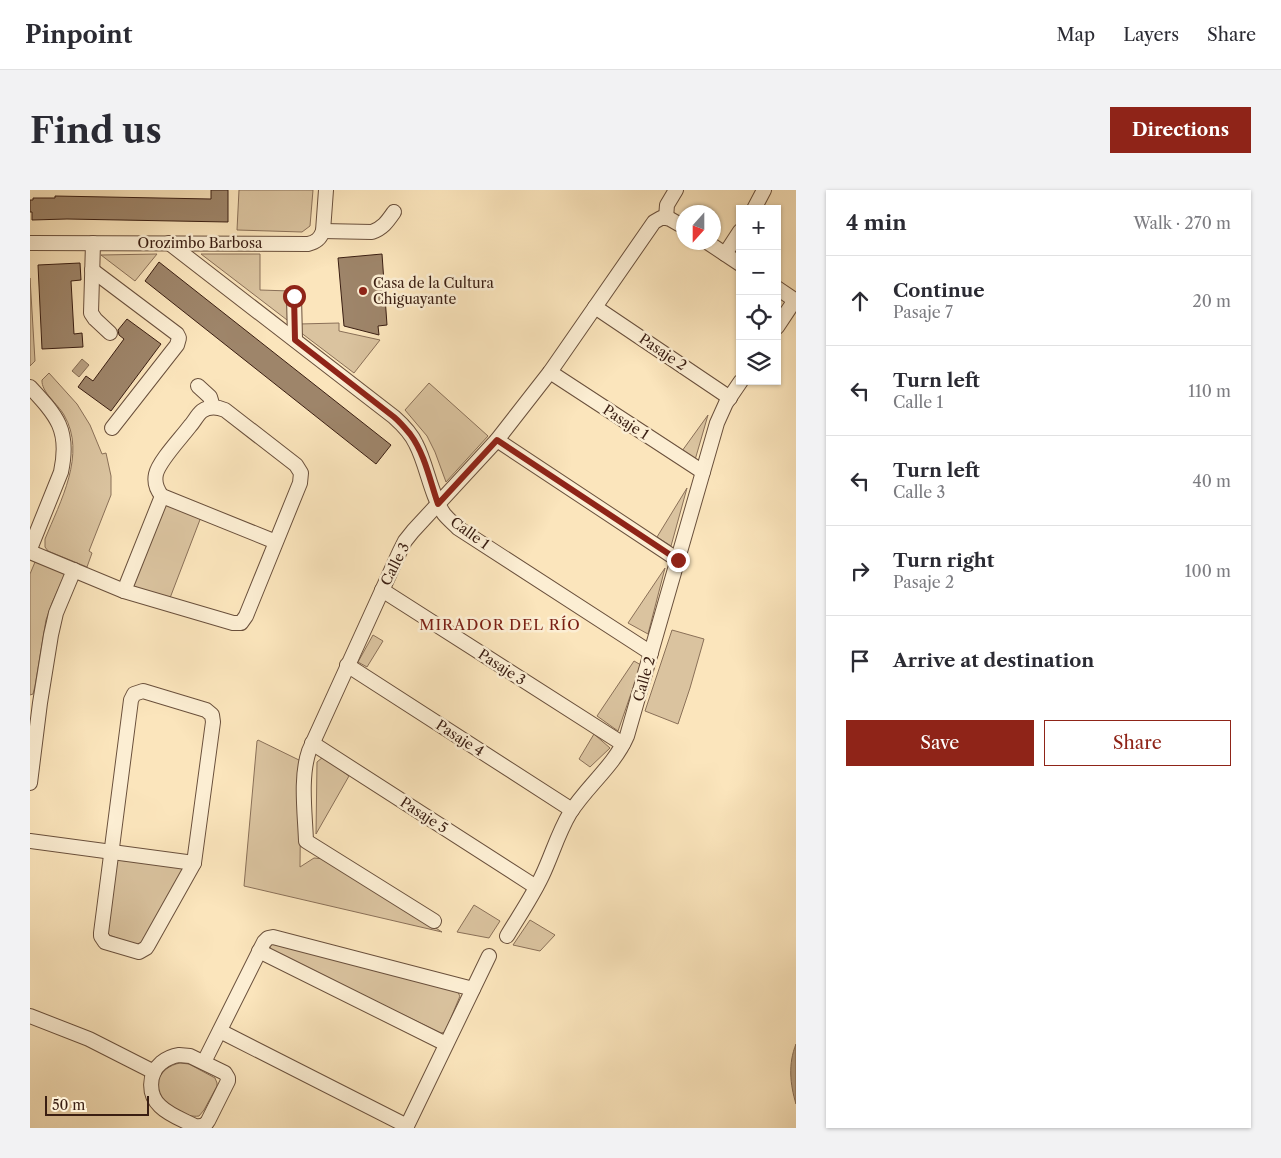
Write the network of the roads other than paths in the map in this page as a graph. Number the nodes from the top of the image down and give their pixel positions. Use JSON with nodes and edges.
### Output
{"nodes":[{"id":1,"x":326,"y":190,"type":"edge"},
{"id":2,"x":676,"y":190,"type":"edge"},
{"id":3,"x":764,"y":190,"type":"edge"},
{"id":4,"x":756,"y":205,"type":"edge"},
{"id":5,"x":394,"y":212,"type":"dead end"},
{"id":6,"x":666,"y":218,"type":"junction"},
{"id":7,"x":676,"y":222,"type":"edge"},
{"id":8,"x":323,"y":231,"type":"junction"},
{"id":9,"x":736,"y":237,"type":"edge"},
{"id":10,"x":93,"y":242,"type":"junction"},
{"id":11,"x":169,"y":242,"type":"junction"},
{"id":12,"x":30,"y":243,"type":"edge"},
{"id":13,"x":719,"y":250,"type":"edge"},
{"id":14,"x":725,"y":254,"type":"junction"},
{"id":15,"x":736,"y":261,"type":"edge"},
{"id":16,"x":92,"y":270,"type":"junction"},
{"id":17,"x":781,"y":291,"type":"edge"},
{"id":18,"x":294,"y":296,"type":"dead end"},
{"id":19,"x":795,"y":300,"type":"edge"},
{"id":20,"x":595,"y":307,"type":"junction"},
{"id":21,"x":781,"y":320,"type":"edge"},
{"id":22,"x":110,"y":333,"type":"dead end"},
{"id":23,"x":295,"y":340,"type":"junction"},
{"id":24,"x":550,"y":372,"type":"junction"},
{"id":25,"x":738,"y":385,"type":"edge"},
{"id":26,"x":198,"y":386,"type":"dead end"},
{"id":27,"x":30,"y":387,"type":"edge"},
{"id":28,"x":730,"y":398,"type":"junction"},
{"id":29,"x":213,"y":407,"type":"junction"},
{"id":30,"x":112,"y":428,"type":"dead end"},
{"id":31,"x":497,"y":440,"type":"junction"},
{"id":32,"x":703,"y":472,"type":"junction"},
{"id":33,"x":162,"y":496,"type":"junction"},
{"id":34,"x":438,"y":504,"type":"junction"},
{"id":35,"x":276,"y":542,"type":"junction"},
{"id":36,"x":30,"y":550,"type":"edge"},
{"id":37,"x":678,"y":560,"type":"junction"},
{"id":38,"x":74,"y":570,"type":"junction"},
{"id":39,"x":382,"y":590,"type":"junction"},
{"id":40,"x":124,"y":591,"type":"junction"},
{"id":41,"x":651,"y":653,"type":"junction"},
{"id":42,"x":347,"y":665,"type":"junction"},
{"id":43,"x":35,"y":703,"type":"edge"},
{"id":44,"x":312,"y":743,"type":"junction"},
{"id":45,"x":623,"y":744,"type":"junction"},
{"id":46,"x":30,"y":783,"type":"edge"},
{"id":47,"x":572,"y":810,"type":"junction"},
{"id":48,"x":30,"y":841,"type":"edge"},
{"id":49,"x":111,"y":852,"type":"junction"},
{"id":50,"x":194,"y":863,"type":"junction"},
{"id":51,"x":536,"y":887,"type":"junction"},
{"id":52,"x":434,"y":921,"type":"dead end"},
{"id":53,"x":507,"y":936,"type":"dead end"},
{"id":54,"x":260,"y":950,"type":"junction"},
{"id":55,"x":488,"y":956,"type":"dead end"},
{"id":56,"x":473,"y":989,"type":"junction"},
{"id":57,"x":30,"y":1016,"type":"edge"},
{"id":58,"x":220,"y":1031,"type":"junction"},
{"id":59,"x":446,"y":1044,"type":"junction"},
{"id":60,"x":204,"y":1062,"type":"junction"},
{"id":61,"x":154,"y":1072,"type":"junction"},
{"id":62,"x":203,"y":1127,"type":"edge"},
{"id":63,"x":406,"y":1127,"type":"edge"}],
"edges":[{"from":1,"to":8,"type":"street"},
{"from":2,"to":6,"type":"street"},
{"from":3,"to":4,"type":"street"},
{"from":5,"to":8,"type":"street"},
{"from":6,"to":7,"type":"street"},
{"from":6,"to":20,"type":"street","name":"Calle 3"},
{"from":8,"to":11,"type":"street","name":"Orozimbo Barbosa"},
{"from":9,"to":14,"type":"street"},
{"from":10,"to":11,"type":"street","name":"Orozimbo Barbosa"},
{"from":10,"to":12,"type":"street","name":"Orozimbo Barbosa"},
{"from":10,"to":16,"type":"street"},
{"from":11,"to":23,"type":"street","name":"Calle 1"},
{"from":13,"to":14,"type":"street"},
{"from":14,"to":15,"type":"street"},
{"from":16,"to":22,"type":"street"},
{"from":16,"to":30,"type":"street"},
{"from":17,"to":19,"type":"street"},
{"from":18,"to":23,"type":"street"},
{"from":19,"to":21,"type":"street"},
{"from":20,"to":24,"type":"street","name":"Calle 3"},
{"from":20,"to":28,"type":"street","name":"Pasaje 2"},
{"from":23,"to":34,"type":"street","name":"Calle 1"},
{"from":24,"to":31,"type":"street","name":"Calle 3"},
{"from":24,"to":32,"type":"street","name":"Pasaje 1"},
{"from":25,"to":28,"type":"street","name":"Calle 2"},
{"from":26,"to":29,"type":"street"},
{"from":27,"to":36,"type":"street"},
{"from":28,"to":32,"type":"street","name":"Calle 2"},
{"from":29,"to":33,"type":"street"},
{"from":29,"to":35,"type":"street"},
{"from":31,"to":34,"type":"street","name":"Calle 3"},
{"from":31,"to":37,"type":"street"},
{"from":32,"to":37,"type":"street","name":"Calle 2"},
{"from":33,"to":35,"type":"street"},
{"from":33,"to":40,"type":"street"},
{"from":34,"to":39,"type":"street","name":"Calle 3"},
{"from":34,"to":41,"type":"street","name":"Calle 1"},
{"from":35,"to":40,"type":"street"},
{"from":36,"to":38,"type":"street"},
{"from":37,"to":41,"type":"street","name":"Calle 2"},
{"from":38,"to":40,"type":"street"},
{"from":38,"to":43,"type":"street"},
{"from":39,"to":42,"type":"street","name":"Calle 3"},
{"from":39,"to":45,"type":"street","name":"Pasaje 3"},
{"from":41,"to":45,"type":"street","name":"Calle 2"},
{"from":42,"to":44,"type":"street","name":"Calle 3"},
{"from":42,"to":47,"type":"street","name":"Pasaje 4"},
{"from":43,"to":46,"type":"street"},
{"from":44,"to":51,"type":"street","name":"Pasaje 5"},
{"from":44,"to":52,"type":"street","name":"Calle 3"},
{"from":45,"to":47,"type":"street","name":"Calle 2"},
{"from":47,"to":51,"type":"street","name":"Calle 2"},
{"from":48,"to":49,"type":"street"},
{"from":49,"to":50,"type":"street"},
{"from":49,"to":50,"type":"street"},
{"from":49,"to":50,"type":"street"},
{"from":51,"to":53,"type":"street","name":"Calle 2"},
{"from":54,"to":56,"type":"street"},
{"from":54,"to":58,"type":"street"},
{"from":54,"to":59,"type":"street"},
{"from":55,"to":56,"type":"street"},
{"from":56,"to":59,"type":"street"},
{"from":57,"to":61,"type":"street"},
{"from":58,"to":60,"type":"street"},
{"from":58,"to":63,"type":"street"},
{"from":59,"to":63,"type":"street"},
{"from":60,"to":61,"type":"street"},
{"from":60,"to":62,"type":"street"},
{"from":61,"to":62,"type":"street"}]}
